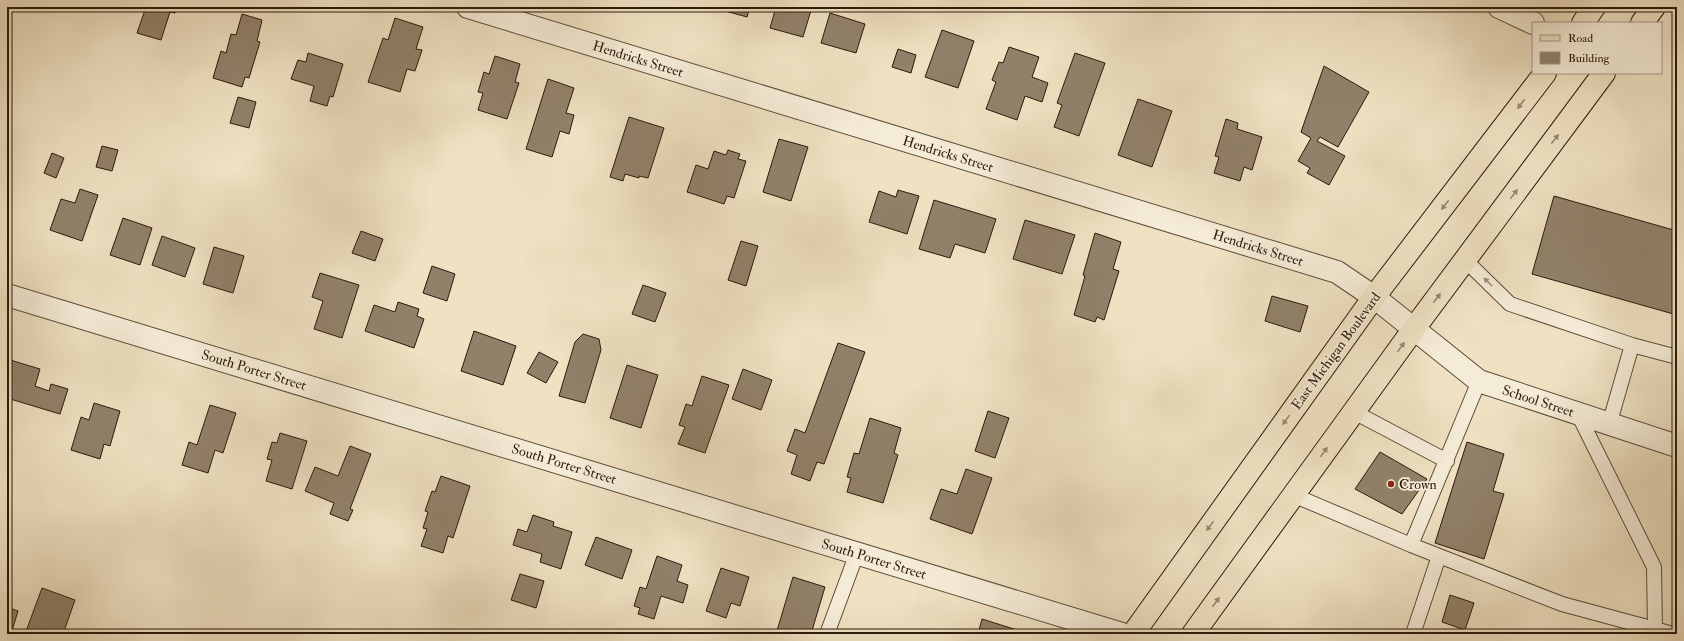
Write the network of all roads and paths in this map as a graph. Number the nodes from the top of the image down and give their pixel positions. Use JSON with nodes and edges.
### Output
{"nodes":[{"id":1,"x":468,"y":7,"type":"edge"},
{"id":2,"x":1498,"y":7,"type":"edge"},
{"id":3,"x":1594,"y":7,"type":"edge"},
{"id":4,"x":1654,"y":7,"type":"edge"},
{"id":5,"x":1584,"y":22,"type":"edge"},
{"id":6,"x":1643,"y":22,"type":"edge"},
{"id":7,"x":1532,"y":23,"type":"edge"},
{"id":8,"x":1544,"y":74,"type":"edge"},
{"id":9,"x":1603,"y":74,"type":"edge"},
{"id":10,"x":1465,"y":260,"type":"junction"},
{"id":11,"x":7,"y":295,"type":"edge"},
{"id":12,"x":1374,"y":298,"type":"junction"},
{"id":13,"x":1413,"y":330,"type":"junction"},
{"id":14,"x":1632,"y":345,"type":"junction"},
{"id":15,"x":1677,"y":357,"type":"edge"},
{"id":16,"x":1479,"y":381,"type":"junction"},
{"id":17,"x":1354,"y":412,"type":"junction"},
{"id":18,"x":1578,"y":414,"type":"junction"},
{"id":19,"x":1609,"y":425,"type":"junction"},
{"id":20,"x":1677,"y":446,"type":"edge"},
{"id":21,"x":1447,"y":461,"type":"junction"},
{"id":22,"x":1293,"y":495,"type":"junction"},
{"id":23,"x":1412,"y":545,"type":"junction"},
{"id":24,"x":857,"y":554,"type":"junction"},
{"id":25,"x":1439,"y":556,"type":"junction"},
{"id":26,"x":1655,"y":628,"type":"junction"},
{"id":27,"x":827,"y":634,"type":"edge"},
{"id":28,"x":1122,"y":634,"type":"edge"},
{"id":29,"x":1133,"y":634,"type":"edge"},
{"id":30,"x":1193,"y":634,"type":"edge"},
{"id":31,"x":1413,"y":634,"type":"edge"},
{"id":32,"x":1673,"y":634,"type":"edge"}],
"edges":[{"from":1,"to":12,"type":"street","name":"Hendricks Street"},
{"from":2,"to":7,"type":"street"},
{"from":3,"to":5,"type":"main road"},
{"from":4,"to":6,"type":"main road"},
{"from":8,"to":12,"type":"main road","name":"East Michigan Boulevard","one_way":true},
{"from":10,"to":9,"type":"main road","one_way":true},
{"from":13,"to":10,"type":"main road","one_way":true},
{"from":14,"to":10,"type":"lane","one_way":true},
{"from":11,"to":24,"type":"street","name":"South Porter Street"},
{"from":12,"to":13,"type":"street","name":"Hendricks Street"},
{"from":12,"to":29,"type":"main road","name":"East Michigan Boulevard","one_way":true},
{"from":13,"to":16,"type":"street","name":"School Street"},
{"from":17,"to":13,"type":"main road","one_way":true},
{"from":14,"to":15,"type":"lane"},
{"from":14,"to":19,"type":"lane"},
{"from":16,"to":18,"type":"street","name":"School Street"},
{"from":16,"to":21,"type":"lane"},
{"from":17,"to":21,"type":"lane"},
{"from":22,"to":17,"type":"main road","one_way":true},
{"from":18,"to":19,"type":"street","name":"School Street"},
{"from":18,"to":26,"type":"lane"},
{"from":19,"to":20,"type":"street","name":"School Street"},
{"from":21,"to":23,"type":"lane"},
{"from":22,"to":23,"type":"lane"},
{"from":30,"to":22,"type":"main road","one_way":true},
{"from":23,"to":25,"type":"lane"},
{"from":24,"to":27,"type":"lane"},
{"from":24,"to":28,"type":"street","name":"South Porter Street"},
{"from":25,"to":26,"type":"lane"},
{"from":25,"to":31,"type":"lane"},
{"from":26,"to":32,"type":"lane"}]}
